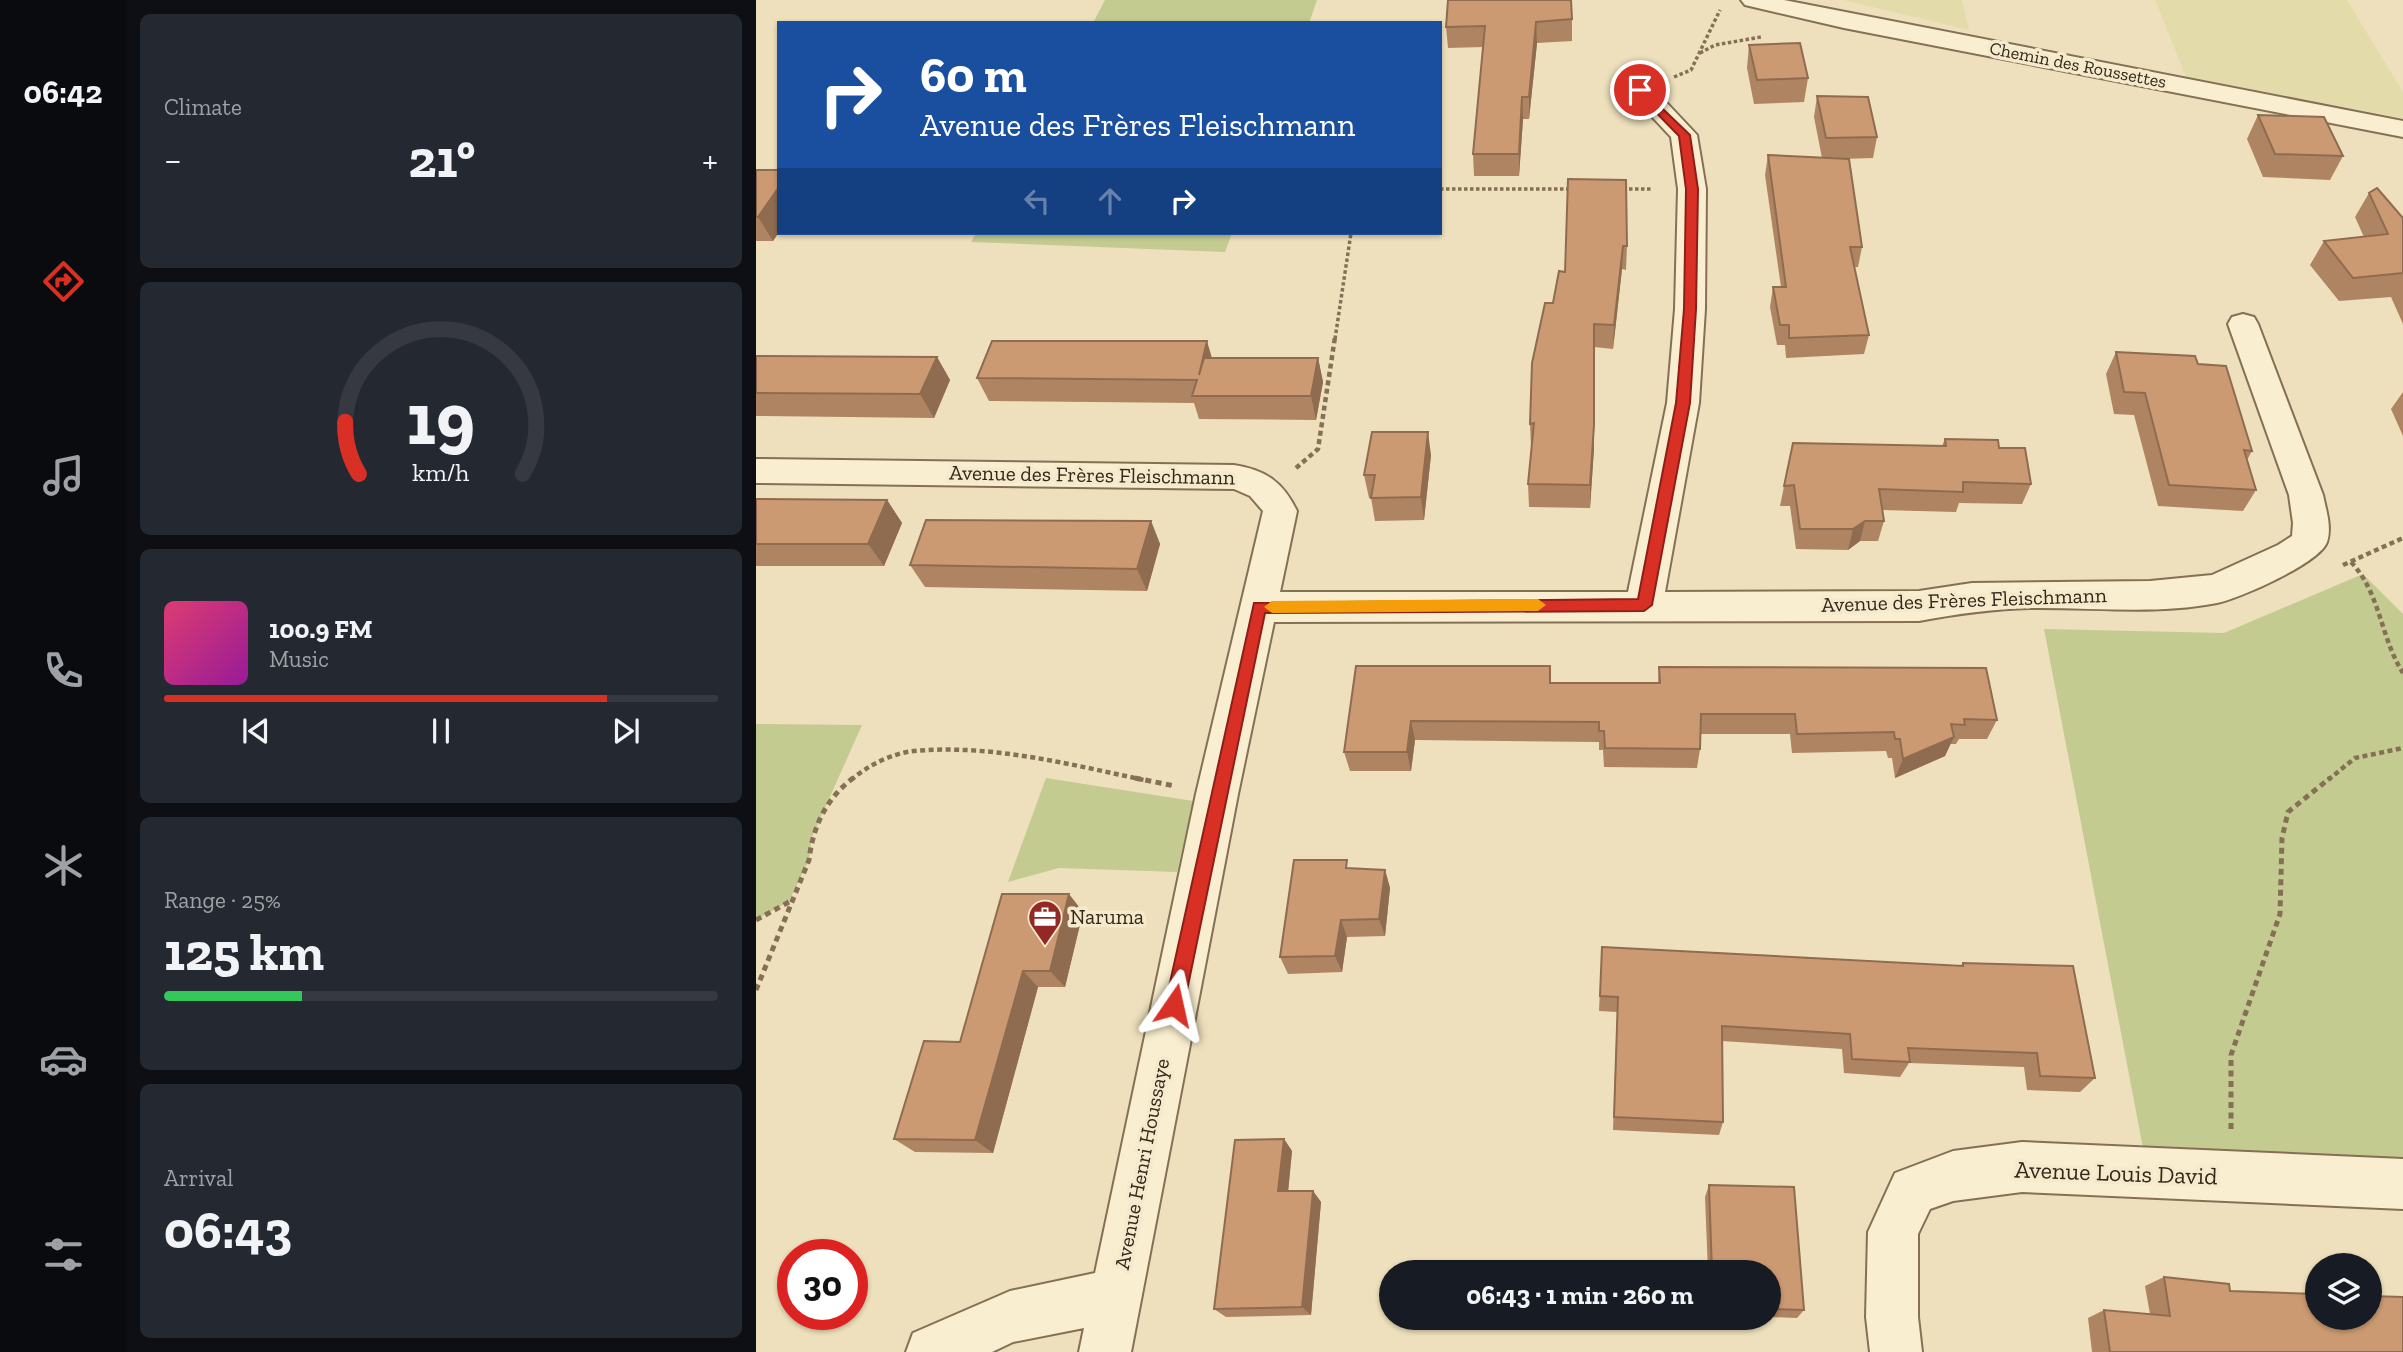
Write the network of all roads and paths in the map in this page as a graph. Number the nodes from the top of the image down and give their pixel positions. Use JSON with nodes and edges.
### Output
{"nodes":[{"id":1,"x":1724,"y":0,"type":"edge"},
{"id":2,"x":1753,"y":0,"type":"edge"},
{"id":3,"x":1640,"y":90,"type":"joint"},
{"id":4,"x":2403,"y":129,"type":"edge"},
{"id":5,"x":1442,"y":189,"type":"edge"},
{"id":6,"x":1580,"y":189,"type":"edge"},
{"id":7,"x":1622,"y":189,"type":"edge"},
{"id":8,"x":1692,"y":189,"type":"junction"},
{"id":9,"x":1350,"y":235,"type":"edge"},
{"id":10,"x":2243,"y":324,"type":"dead end"},
{"id":11,"x":756,"y":471,"type":"edge"},
{"id":12,"x":1268,"y":490,"type":"junction"},
{"id":13,"x":2350,"y":561,"type":"dead end"},
{"id":14,"x":1644,"y":605,"type":"junction"},
{"id":15,"x":1259,"y":607,"type":"junction"},
{"id":16,"x":2403,"y":673,"type":"edge"},
{"id":17,"x":2403,"y":748,"type":"edge"},
{"id":18,"x":1217,"y":794,"type":"junction"},
{"id":19,"x":789,"y":901,"type":"junction"},
{"id":20,"x":756,"y":920,"type":"edge"},
{"id":21,"x":756,"y":990,"type":"edge"},
{"id":22,"x":2231,"y":1176,"type":"junction"},
{"id":23,"x":2403,"y":1184,"type":"edge"},
{"id":24,"x":1116,"y":1295,"type":"junction"},
{"id":25,"x":932,"y":1352,"type":"edge"},
{"id":26,"x":1105,"y":1352,"type":"edge"},
{"id":27,"x":1896,"y":1352,"type":"edge"}],
"edges":[{"from":1,"to":3,"type":"path"},
{"from":2,"to":4,"type":"street","name":"Chemin des Roussettes"},
{"from":3,"to":8,"type":"street"},
{"from":5,"to":6,"type":"path"},
{"from":7,"to":8,"type":"path"},
{"from":8,"to":14,"type":"street"},
{"from":9,"to":12,"type":"path"},
{"from":10,"to":14,"type":"street","name":"Avenue des Frères Fleischmann"},
{"from":11,"to":12,"type":"street","name":"Avenue des Frères Fleischmann"},
{"from":12,"to":15,"type":"street"},
{"from":13,"to":16,"type":"path"},
{"from":14,"to":15,"type":"street","name":"Avenue des Frères Fleischmann"},
{"from":15,"to":18,"type":"street","name":"Avenue Henri Houssaye"},
{"from":17,"to":22,"type":"path"},
{"from":18,"to":19,"type":"path"},
{"from":18,"to":24,"type":"street","name":"Avenue Henri Houssaye"},
{"from":19,"to":20,"type":"path"},
{"from":19,"to":21,"type":"path"},
{"from":22,"to":23,"type":"street","name":"Avenue Louis David"},
{"from":22,"to":27,"type":"street","name":"Avenue Louis David"},
{"from":24,"to":25,"type":"street"},
{"from":24,"to":26,"type":"street","name":"Avenue Henri Houssaye"}]}
